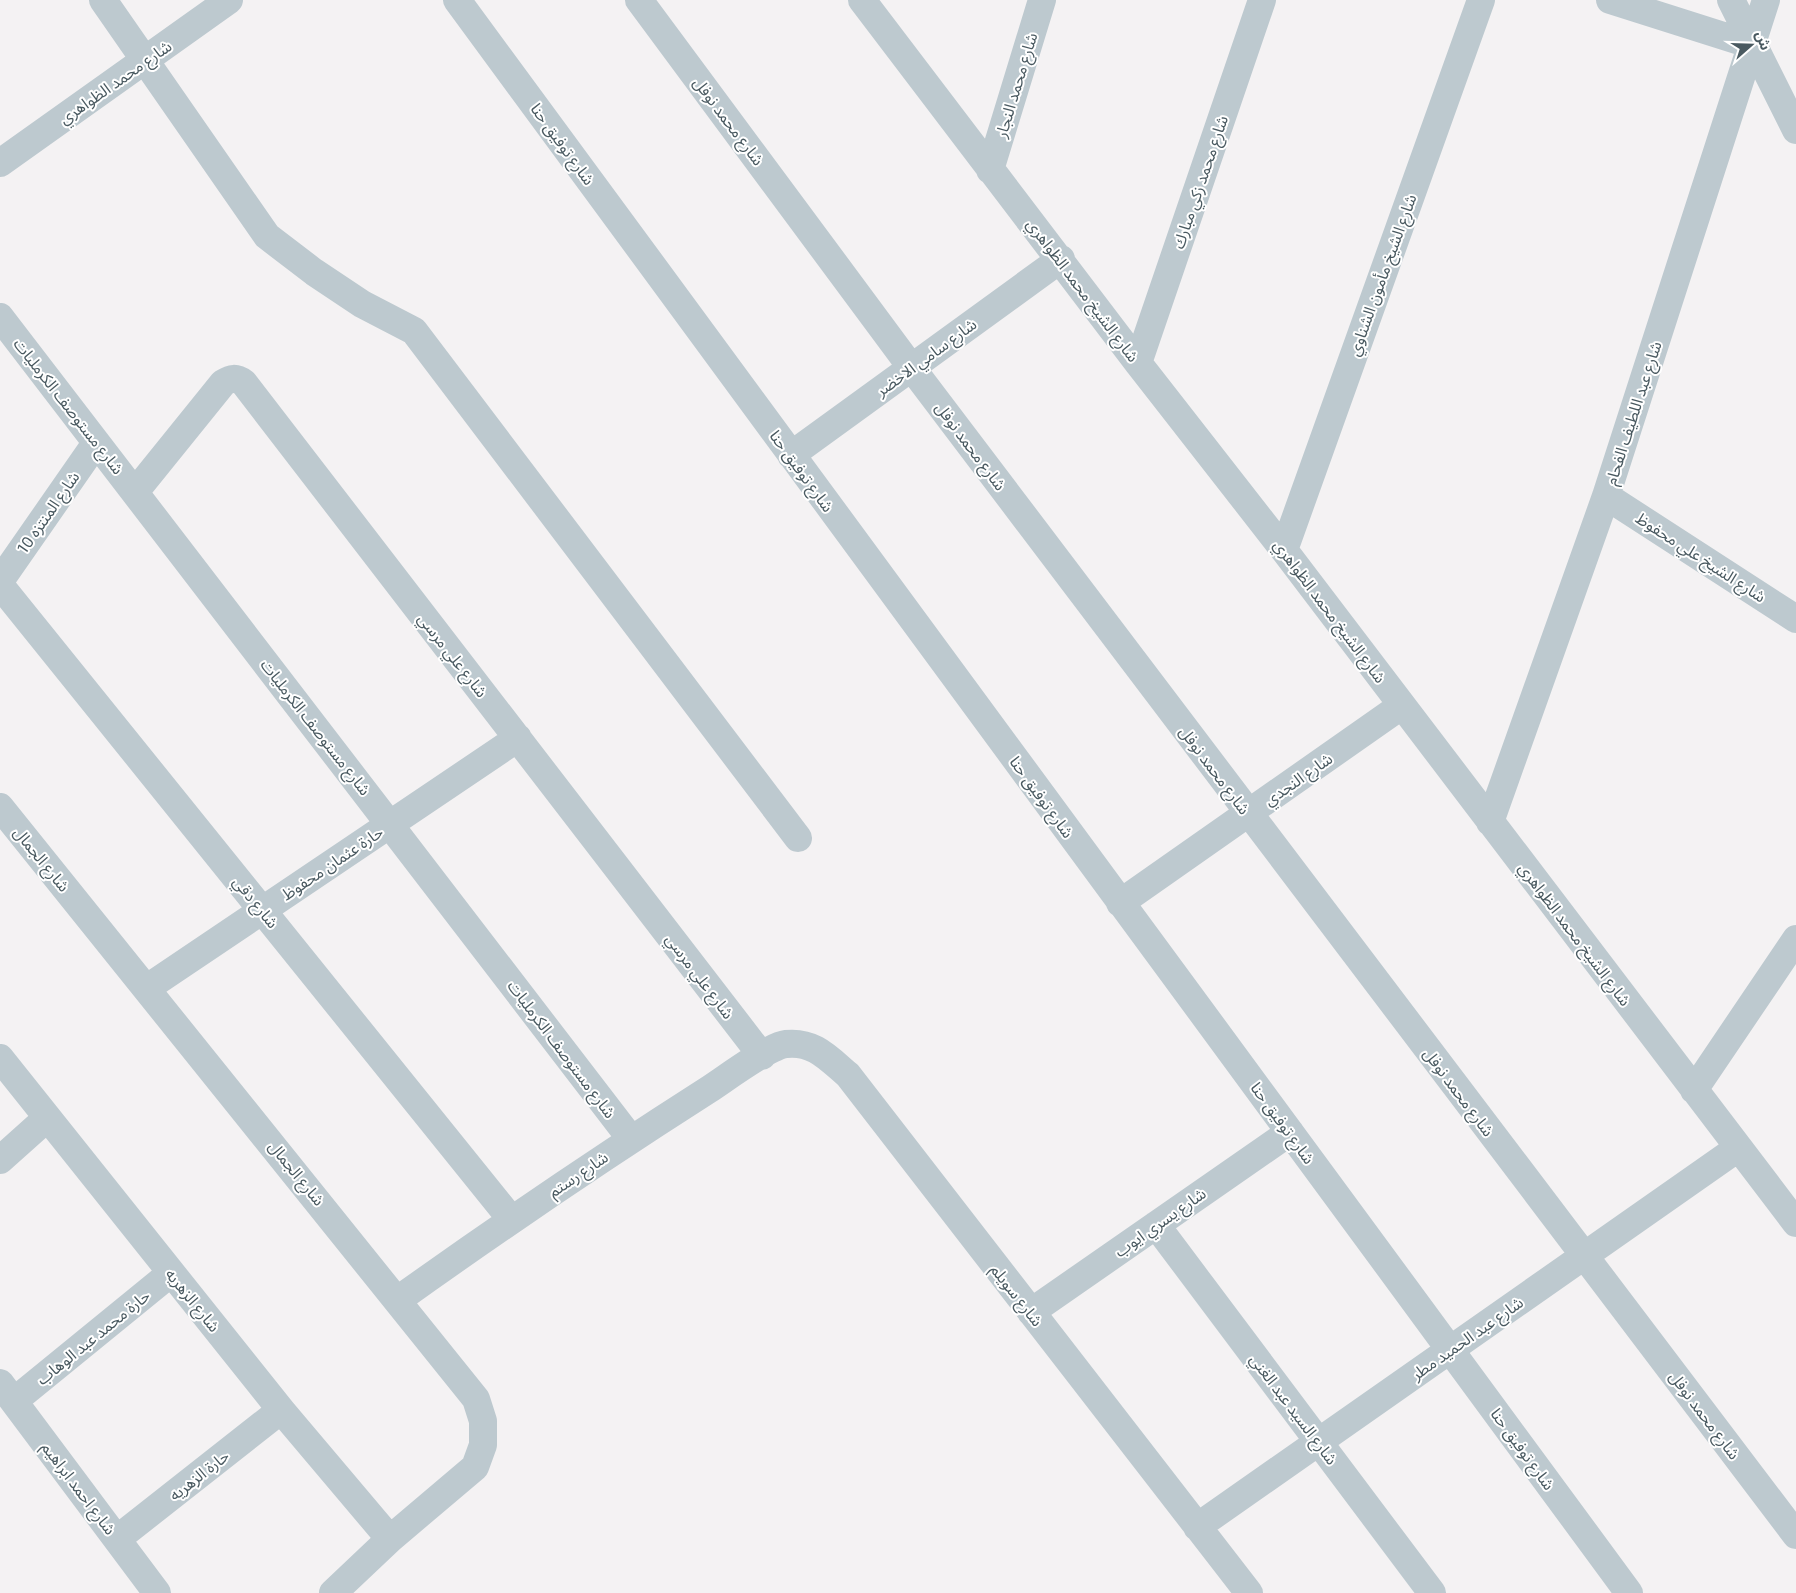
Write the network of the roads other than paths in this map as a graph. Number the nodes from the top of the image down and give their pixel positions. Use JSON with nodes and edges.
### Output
{"nodes":[{"id":1,"x":103,"y":0,"type":"edge"},
{"id":2,"x":229,"y":0,"type":"edge"},
{"id":3,"x":457,"y":0,"type":"edge"},
{"id":4,"x":639,"y":0,"type":"edge"},
{"id":5,"x":862,"y":0,"type":"edge"},
{"id":6,"x":1042,"y":0,"type":"edge"},
{"id":7,"x":1262,"y":0,"type":"edge"},
{"id":8,"x":1480,"y":0,"type":"edge"},
{"id":9,"x":1610,"y":0,"type":"edge"},
{"id":10,"x":1731,"y":0,"type":"edge"},
{"id":11,"x":1766,"y":0,"type":"edge"},
{"id":12,"x":1752,"y":45,"type":"junction"},
{"id":13,"x":144,"y":62,"type":"junction"},
{"id":14,"x":1796,"y":130,"type":"edge"},
{"id":15,"x":0,"y":163,"type":"edge"},
{"id":16,"x":990,"y":170,"type":"junction"},
{"id":17,"x":1061,"y":260,"type":"junction"},
{"id":18,"x":3,"y":327,"type":"edge"},
{"id":19,"x":1138,"y":363,"type":"junction"},
{"id":20,"x":911,"y":367,"type":"junction"},
{"id":21,"x":96,"y":443,"type":"junction"},
{"id":22,"x":791,"y":455,"type":"junction"},
{"id":23,"x":135,"y":492,"type":"junction"},
{"id":24,"x":1606,"y":496,"type":"junction"},
{"id":25,"x":1284,"y":550,"type":"junction"},
{"id":26,"x":0,"y":583,"type":"edge"},
{"id":27,"x":1796,"y":619,"type":"edge"},
{"id":28,"x":1401,"y":706,"type":"junction"},
{"id":29,"x":518,"y":738,"type":"junction"},
{"id":30,"x":0,"y":808,"type":"edge"},
{"id":31,"x":1248,"y":814,"type":"junction"},
{"id":32,"x":1490,"y":822,"type":"junction"},
{"id":33,"x":390,"y":824,"type":"junction"},
{"id":34,"x":798,"y":838,"type":"dead end"},
{"id":35,"x":1120,"y":903,"type":"junction"},
{"id":36,"x":262,"y":910,"type":"junction"},
{"id":37,"x":1796,"y":939,"type":"edge"},
{"id":38,"x":147,"y":988,"type":"junction"},
{"id":39,"x":762,"y":1056,"type":"junction"},
{"id":40,"x":0,"y":1058,"type":"edge"},
{"id":41,"x":1694,"y":1090,"type":"junction"},
{"id":42,"x":47,"y":1118,"type":"junction"},
{"id":43,"x":1290,"y":1132,"type":"junction"},
{"id":44,"x":630,"y":1139,"type":"junction"},
{"id":45,"x":1738,"y":1148,"type":"junction"},
{"id":46,"x":0,"y":1160,"type":"edge"},
{"id":47,"x":510,"y":1219,"type":"junction"},
{"id":48,"x":1796,"y":1224,"type":"edge"},
{"id":49,"x":1156,"y":1225,"type":"junction"},
{"id":50,"x":1584,"y":1256,"type":"junction"},
{"id":51,"x":171,"y":1273,"type":"junction"},
{"id":52,"x":399,"y":1299,"type":"junction"},
{"id":53,"x":1031,"y":1312,"type":"junction"},
{"id":54,"x":1450,"y":1350,"type":"junction"},
{"id":55,"x":7,"y":1392,"type":"edge"},
{"id":56,"x":281,"y":1410,"type":"junction"},
{"id":57,"x":1318,"y":1443,"type":"junction"},
{"id":58,"x":1197,"y":1527,"type":"junction"},
{"id":59,"x":1796,"y":1535,"type":"edge"},
{"id":60,"x":117,"y":1539,"type":"junction"},
{"id":61,"x":390,"y":1539,"type":"junction"},
{"id":62,"x":157,"y":1593,"type":"edge"},
{"id":63,"x":333,"y":1593,"type":"edge"},
{"id":64,"x":1249,"y":1593,"type":"edge"},
{"id":65,"x":1432,"y":1593,"type":"edge"},
{"id":66,"x":1629,"y":1593,"type":"edge"}],
"edges":[{"from":1,"to":13,"type":"street"},
{"from":2,"to":13,"type":"street","name":"شارع محمد الظواهري"},
{"from":3,"to":22,"type":"street","name":"شارع توفيق حنا"},
{"from":4,"to":20,"type":"street","name":"شارع محمد نوفل"},
{"from":5,"to":16,"type":"street","name":"شارع الشيخ محمد الظواهري"},
{"from":6,"to":16,"type":"street","name":"شارع محمد النجار"},
{"from":7,"to":19,"type":"street","name":"شارع محمد زكي مبارك"},
{"from":8,"to":25,"type":"street","name":"شارع الشيخ مأمون الشناوي"},
{"from":9,"to":12,"type":"street"},
{"from":10,"to":12,"type":"street"},
{"from":11,"to":12,"type":"street","name":"شارع عبد اللطيف الفحام"},
{"from":12,"to":14,"type":"street"},
{"from":12,"to":24,"type":"street","name":"شارع عبد اللطيف الفحام"},
{"from":13,"to":15,"type":"street","name":"شارع محمد الظواهري"},
{"from":13,"to":34,"type":"street"},
{"from":16,"to":17,"type":"street","name":"شارع الشيخ محمد الظواهري"},
{"from":17,"to":19,"type":"street","name":"شارع الشيخ محمد الظواهري"},
{"from":17,"to":20,"type":"street","name":"شارع سامي الاخضر"},
{"from":18,"to":21,"type":"street","name":"شارع مستوصف الكرمليات"},
{"from":19,"to":25,"type":"street","name":"شارع الشيخ محمد الظواهري"},
{"from":20,"to":22,"type":"street","name":"شارع سامي الاخضر"},
{"from":20,"to":31,"type":"street","name":"شارع محمد نوفل"},
{"from":21,"to":23,"type":"street","name":"شارع مستوصف الكرمليات"},
{"from":21,"to":26,"type":"street","name":"شارع المنتزه 10"},
{"from":22,"to":35,"type":"street","name":"شارع توفيق حنا"},
{"from":23,"to":29,"type":"street","name":"شارع علي مرسي"},
{"from":23,"to":33,"type":"street","name":"شارع مستوصف الكرمليات"},
{"from":24,"to":27,"type":"street","name":"شارع الشيخ علي محفوظ"},
{"from":24,"to":32,"type":"street","name":"شارع عبد اللطيف الفحام"},
{"from":25,"to":28,"type":"street","name":"شارع الشيخ محمد الظواهري"},
{"from":26,"to":36,"type":"street","name":"شارع دقي"},
{"from":28,"to":31,"type":"street","name":"شارع النجدي"},
{"from":28,"to":32,"type":"street","name":"شارع الشيخ محمد الظواهري"},
{"from":29,"to":33,"type":"street","name":"حارة عثمان محفوظ"},
{"from":29,"to":39,"type":"street","name":"شارع علي مرسي"},
{"from":30,"to":38,"type":"street","name":"شارع الجمال"},
{"from":31,"to":35,"type":"street","name":"شارع النجدي"},
{"from":31,"to":50,"type":"street","name":"شارع محمد نوفل"},
{"from":32,"to":41,"type":"street","name":"شارع الشيخ محمد الظواهري"},
{"from":33,"to":36,"type":"street","name":"حارة عثمان محفوظ"},
{"from":33,"to":44,"type":"street","name":"شارع مستوصف الكرمليات"},
{"from":35,"to":43,"type":"street","name":"شارع توفيق حنا"},
{"from":36,"to":38,"type":"street","name":"حارة عثمان محفوظ"},
{"from":36,"to":47,"type":"street","name":"شارع دقي"},
{"from":37,"to":41,"type":"street"},
{"from":38,"to":52,"type":"street","name":"شارع الجمال"},
{"from":39,"to":44,"type":"street","name":"شارع رستم"},
{"from":39,"to":53,"type":"street","name":"شارع سويلم"},
{"from":40,"to":42,"type":"street","name":"شارع الزهريه"},
{"from":41,"to":45,"type":"street","name":"شارع الشيخ محمد الظواهري"},
{"from":42,"to":46,"type":"street"},
{"from":42,"to":51,"type":"street","name":"شارع الزهريه"},
{"from":43,"to":49,"type":"street","name":"شارع يسري ايوب"},
{"from":43,"to":54,"type":"street","name":"شارع توفيق حنا"},
{"from":44,"to":47,"type":"street","name":"شارع رستم"},
{"from":45,"to":48,"type":"street","name":"شارع الشيخ محمد الظواهري"},
{"from":45,"to":50,"type":"street","name":"شارع عبد الحميد مطر"},
{"from":47,"to":52,"type":"street","name":"شارع رستم"},
{"from":49,"to":53,"type":"street","name":"شارع يسري ايوب"},
{"from":49,"to":57,"type":"street","name":"شارع السيد عبد الغني"},
{"from":50,"to":54,"type":"street","name":"شارع عبد الحميد مطر"},
{"from":50,"to":59,"type":"street","name":"شارع محمد نوفل"},
{"from":51,"to":55,"type":"street","name":"حارة محمد عبد الوهاب"},
{"from":51,"to":56,"type":"street","name":"شارع الزهريه"},
{"from":52,"to":61,"type":"street","name":"شارع الجمال"},
{"from":53,"to":58,"type":"street","name":"شارع سويلم"},
{"from":54,"to":57,"type":"street","name":"شارع عبد الحميد مطر"},
{"from":54,"to":66,"type":"street","name":"شارع توفيق حنا"},
{"from":55,"to":60,"type":"street","name":"شارع احمد ابراهيم"},
{"from":56,"to":60,"type":"street","name":"حارة الزهريه"},
{"from":56,"to":61,"type":"street","name":"شارع الزهريه"},
{"from":57,"to":58,"type":"street","name":"شارع عبد الحميد مطر"},
{"from":57,"to":65,"type":"street","name":"شارع السيد عبد الغني"},
{"from":58,"to":64,"type":"street","name":"شارع سويلم"},
{"from":60,"to":62,"type":"street","name":"شارع احمد ابراهيم"},
{"from":61,"to":63,"type":"street","name":"شارع الجمال"}]}
